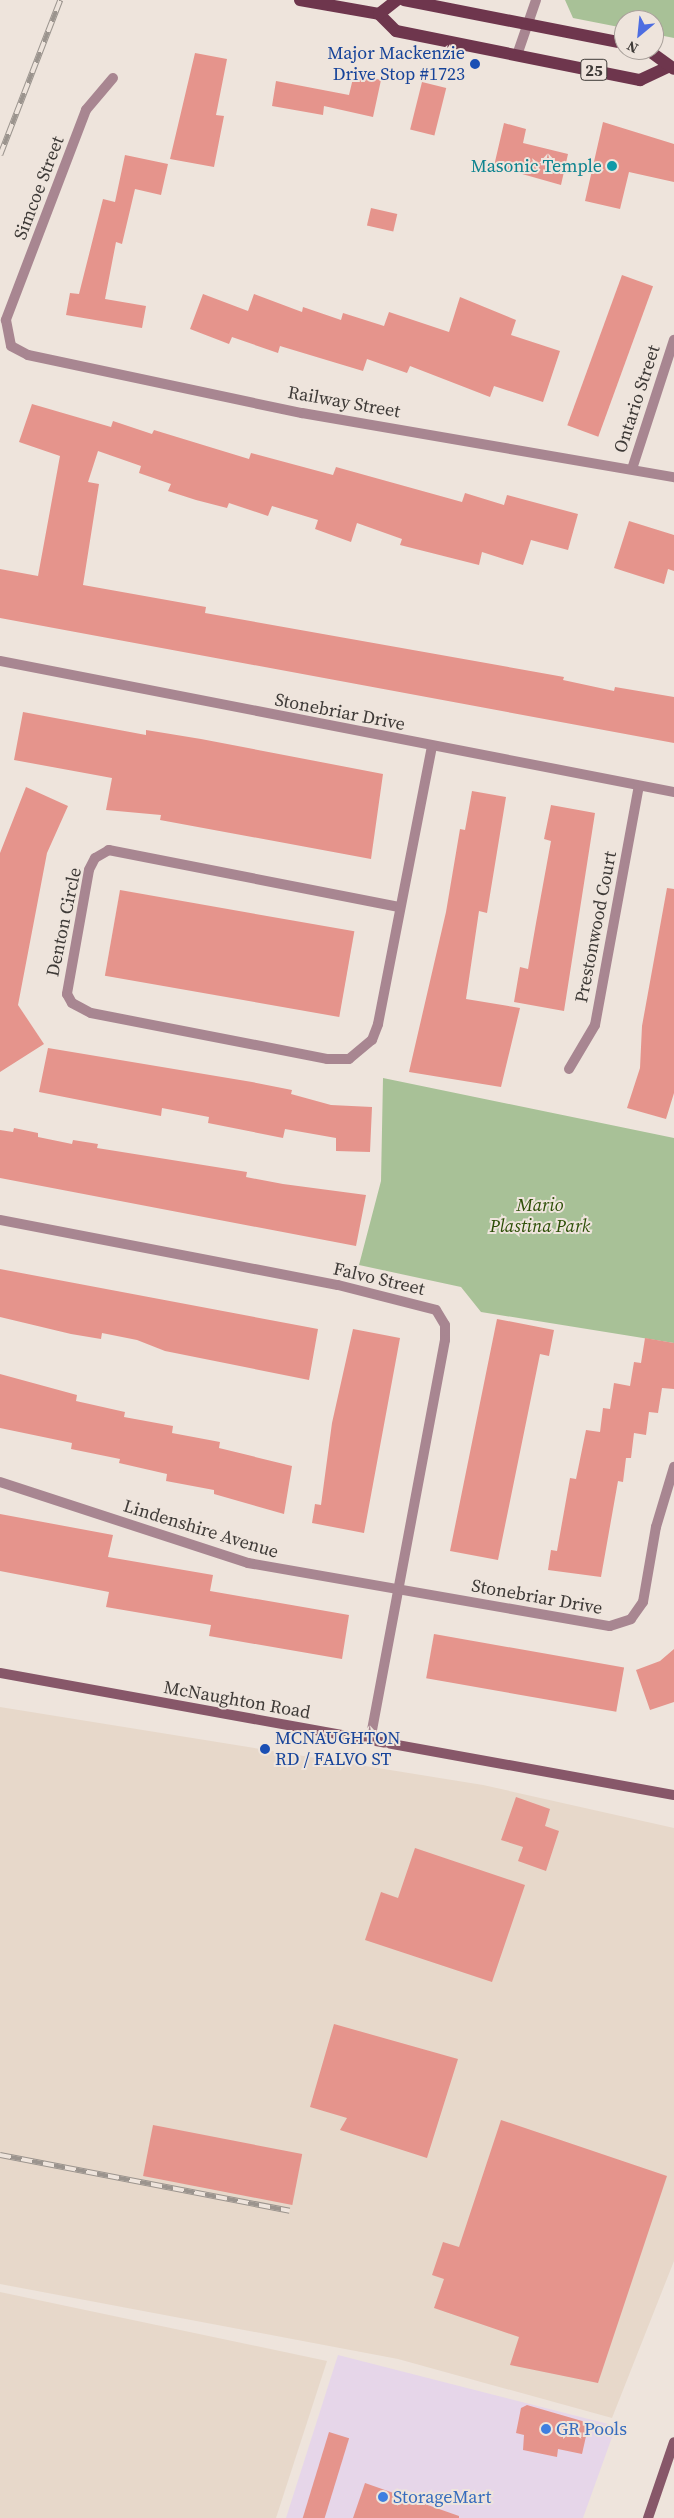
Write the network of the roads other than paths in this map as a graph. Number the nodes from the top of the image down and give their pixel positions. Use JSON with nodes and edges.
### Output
{"nodes":[{"id":1,"x":300,"y":0,"type":"edge"},
{"id":2,"x":328,"y":0,"type":"edge"},
{"id":3,"x":397,"y":0,"type":"edge"},
{"id":4,"x":404,"y":0,"type":"edge"},
{"id":5,"x":536,"y":0,"type":"edge"},
{"id":6,"x":351,"y":11,"type":"junction"},
{"id":7,"x":379,"y":14,"type":"junction"},
{"id":8,"x":527,"y":21,"type":"junction"},
{"id":9,"x":614,"y":41,"type":"edge"},
{"id":10,"x":517,"y":55,"type":"junction"},
{"id":11,"x":661,"y":60,"type":"edge"},
{"id":12,"x":671,"y":68,"type":"edge"},
{"id":13,"x":113,"y":78,"type":"dead end"},
{"id":14,"x":674,"y":340,"type":"edge"},
{"id":15,"x":11,"y":346,"type":"joint"},
{"id":16,"x":632,"y":469,"type":"junction"},
{"id":17,"x":674,"y":477,"type":"edge"},
{"id":18,"x":0,"y":661,"type":"edge"},
{"id":19,"x":432,"y":746,"type":"junction"},
{"id":20,"x":639,"y":786,"type":"junction"},
{"id":21,"x":674,"y":792,"type":"edge"},
{"id":22,"x":399,"y":907,"type":"junction"},
{"id":23,"x":569,"y":1069,"type":"dead end"},
{"id":24,"x":0,"y":1220,"type":"edge"},
{"id":25,"x":674,"y":1467,"type":"edge"},
{"id":26,"x":0,"y":1482,"type":"edge"},
{"id":27,"x":398,"y":1589,"type":"junction"},
{"id":28,"x":0,"y":1673,"type":"edge"},
{"id":29,"x":370,"y":1741,"type":"junction"},
{"id":30,"x":674,"y":1795,"type":"edge"},
{"id":31,"x":674,"y":2442,"type":"edge"},
{"id":32,"x":648,"y":2518,"type":"edge"}],
"edges":[{"from":1,"to":6,"type":"main road"},
{"from":2,"to":6,"type":"street"},
{"from":3,"to":7,"type":"main road"},
{"from":4,"to":8,"type":"main road","number":"25"},
{"from":5,"to":8,"type":"street"},
{"from":6,"to":7,"type":"main road"},
{"from":7,"to":10,"type":"main road","number":"25"},
{"from":8,"to":9,"type":"main road","number":"25"},
{"from":8,"to":10,"type":"street"},
{"from":10,"to":12,"type":"main road","number":"25"},
{"from":11,"to":12,"type":"main road","number":"25"},
{"from":13,"to":15,"type":"street","name":"Simcoe Street"},
{"from":14,"to":16,"type":"street","name":"Ontario Street"},
{"from":15,"to":16,"type":"street","name":"Railway Street"},
{"from":16,"to":17,"type":"street","name":"Railway Street"},
{"from":18,"to":19,"type":"street","name":"Stonebriar Drive"},
{"from":19,"to":20,"type":"street","name":"Stonebriar Drive"},
{"from":19,"to":22,"type":"street","name":"Denton Circle"},
{"from":20,"to":21,"type":"street","name":"Stonebriar Drive"},
{"from":20,"to":23,"type":"street","name":"Prestonwood Court"},
{"from":22,"to":22,"type":"street","name":"Denton Circle"},
{"from":24,"to":27,"type":"street","name":"Falvo Street"},
{"from":25,"to":27,"type":"street","name":"Stonebriar Drive"},
{"from":26,"to":27,"type":"street","name":"Lindenshire Avenue"},
{"from":27,"to":29,"type":"street","name":"Falvo Street"},
{"from":28,"to":29,"type":"street","name":"McNaughton Road"},
{"from":29,"to":30,"type":"street","name":"McNaughton Road"},
{"from":31,"to":32,"type":"street"}]}
